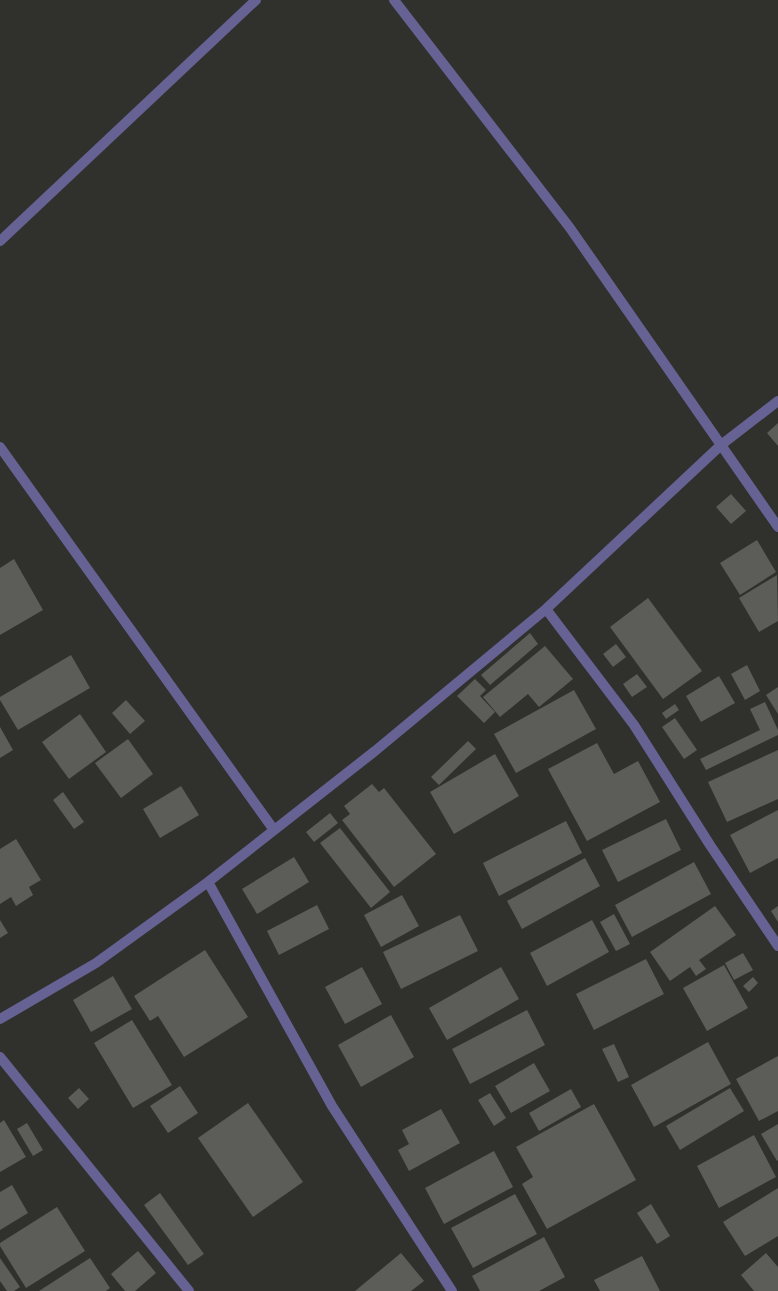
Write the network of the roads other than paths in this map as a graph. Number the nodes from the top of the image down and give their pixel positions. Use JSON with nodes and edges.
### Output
{"nodes":[{"id":1,"x":256,"y":0,"type":"edge"},
{"id":2,"x":394,"y":0,"type":"edge"},
{"id":3,"x":0,"y":241,"type":"edge"},
{"id":4,"x":778,"y":401,"type":"edge"},
{"id":5,"x":721,"y":445,"type":"junction"},
{"id":6,"x":0,"y":447,"type":"edge"},
{"id":7,"x":778,"y":527,"type":"edge"},
{"id":8,"x":546,"y":609,"type":"junction"},
{"id":9,"x":274,"y":830,"type":"junction"},
{"id":10,"x":208,"y":882,"type":"junction"},
{"id":11,"x":778,"y":946,"type":"edge"},
{"id":12,"x":0,"y":1019,"type":"edge"},
{"id":13,"x":0,"y":1057,"type":"edge"},
{"id":14,"x":189,"y":1291,"type":"edge"},
{"id":15,"x":452,"y":1291,"type":"edge"}],
"edges":[{"from":1,"to":3,"type":"street"},
{"from":2,"to":5,"type":"street"},
{"from":4,"to":5,"type":"street"},
{"from":5,"to":7,"type":"street"},
{"from":5,"to":8,"type":"street"},
{"from":6,"to":9,"type":"street"},
{"from":8,"to":9,"type":"street"},
{"from":8,"to":11,"type":"street"},
{"from":9,"to":10,"type":"street"},
{"from":10,"to":12,"type":"street"},
{"from":10,"to":15,"type":"street"},
{"from":13,"to":14,"type":"street"}]}
